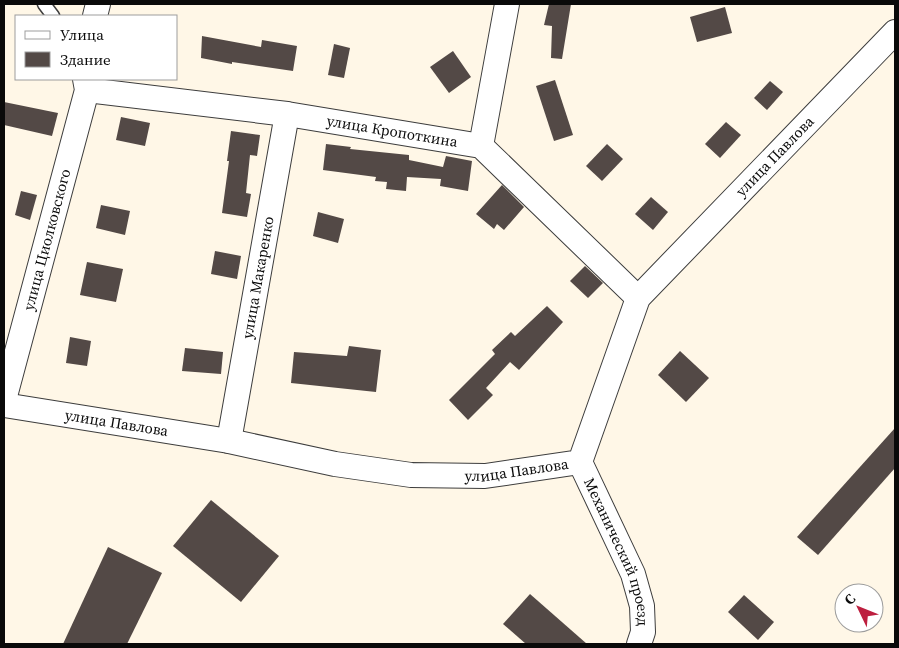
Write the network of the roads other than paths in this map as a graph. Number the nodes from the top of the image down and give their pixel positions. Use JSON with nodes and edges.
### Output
{"nodes":[{"id":1,"x":44,"y":4,"type":"edge"},
{"id":2,"x":507,"y":4,"type":"edge"},
{"id":3,"x":52,"y":15,"type":"edge"},
{"id":4,"x":895,"y":32,"type":"edge"},
{"id":5,"x":86,"y":84,"type":"edge"},
{"id":6,"x":287,"y":114,"type":"junction"},
{"id":7,"x":481,"y":146,"type":"junction"},
{"id":8,"x":638,"y":298,"type":"junction"},
{"id":9,"x":4,"y":400,"type":"edge"},
{"id":10,"x":4,"y":405,"type":"edge"},
{"id":11,"x":229,"y":441,"type":"junction"},
{"id":12,"x":580,"y":462,"type":"junction"},
{"id":13,"x":639,"y":644,"type":"edge"}],
"edges":[{"from":1,"to":3,"type":"lane"},
{"from":2,"to":7,"type":"street"},
{"from":4,"to":8,"type":"street","name":"улица Павлова"},
{"from":5,"to":6,"type":"street","name":"улица Кропоткина"},
{"from":5,"to":9,"type":"street","name":"улица Циолковского"},
{"from":6,"to":7,"type":"street","name":"улица Кропоткина"},
{"from":6,"to":11,"type":"street","name":"улица Макаренко"},
{"from":7,"to":8,"type":"street"},
{"from":8,"to":12,"type":"street","name":"улица Павлова"},
{"from":10,"to":11,"type":"street","name":"улица Павлова"},
{"from":11,"to":12,"type":"street","name":"улица Павлова"},
{"from":12,"to":13,"type":"street","name":"Механический проезд"}]}
